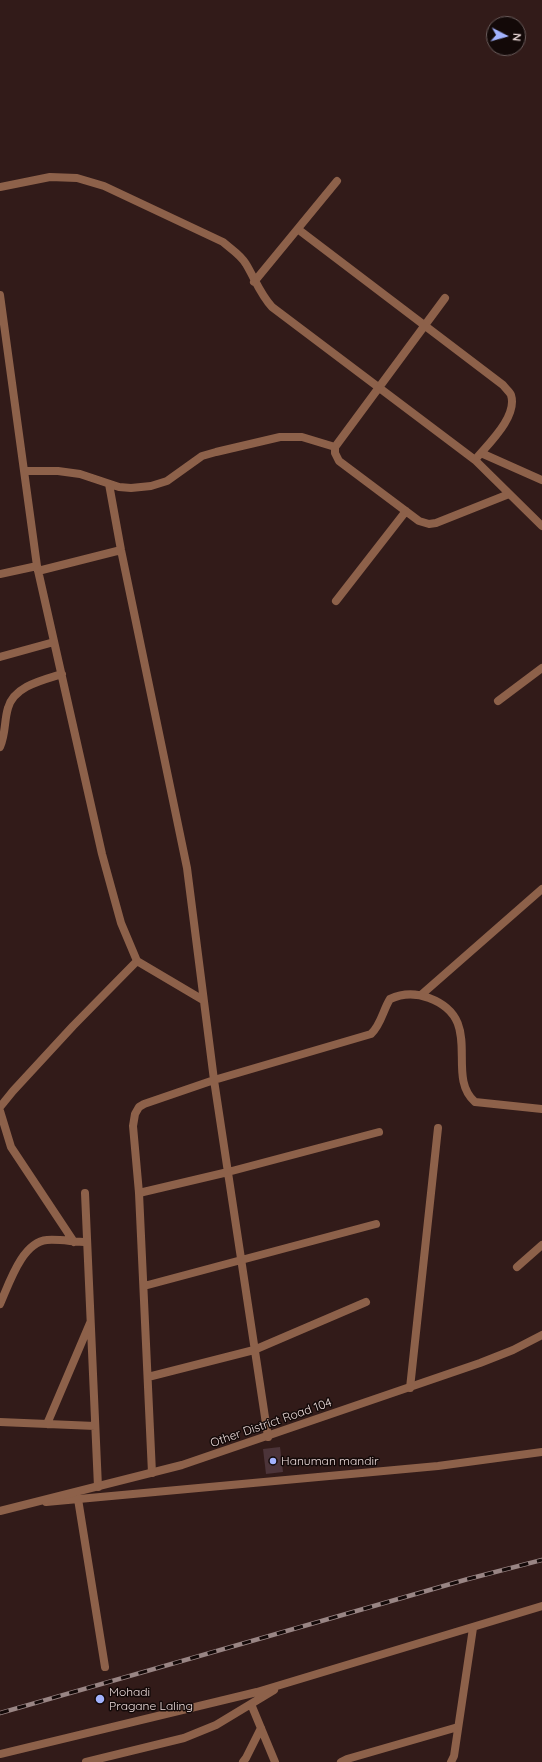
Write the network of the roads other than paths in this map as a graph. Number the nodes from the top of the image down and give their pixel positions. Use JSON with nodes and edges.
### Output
{"nodes":[{"id":1,"x":337,"y":181,"type":"dead end"},
{"id":2,"x":0,"y":186,"type":"edge"},
{"id":3,"x":299,"y":230,"type":"junction"},
{"id":4,"x":254,"y":282,"type":"junction"},
{"id":5,"x":0,"y":295,"type":"edge"},
{"id":6,"x":445,"y":298,"type":"dead end"},
{"id":7,"x":424,"y":326,"type":"junction"},
{"id":8,"x":378,"y":387,"type":"junction"},
{"id":9,"x":335,"y":447,"type":"junction"},
{"id":10,"x":481,"y":453,"type":"junction"},
{"id":11,"x":475,"y":460,"type":"junction"},
{"id":12,"x":24,"y":471,"type":"junction"},
{"id":13,"x":542,"y":480,"type":"edge"},
{"id":14,"x":109,"y":484,"type":"junction"},
{"id":15,"x":509,"y":494,"type":"junction"},
{"id":16,"x":406,"y":511,"type":"junction"},
{"id":17,"x":542,"y":526,"type":"edge"},
{"id":18,"x":121,"y":550,"type":"junction"},
{"id":19,"x":37,"y":568,"type":"junction"},
{"id":20,"x":0,"y":574,"type":"edge"},
{"id":21,"x":336,"y":601,"type":"dead end"},
{"id":22,"x":54,"y":642,"type":"junction"},
{"id":23,"x":0,"y":656,"type":"edge"},
{"id":24,"x":542,"y":668,"type":"edge"},
{"id":25,"x":62,"y":674,"type":"junction"},
{"id":26,"x":498,"y":701,"type":"dead end"},
{"id":27,"x":0,"y":747,"type":"edge"},
{"id":28,"x":542,"y":889,"type":"edge"},
{"id":29,"x":137,"y":961,"type":"junction"},
{"id":30,"x":421,"y":995,"type":"junction"},
{"id":31,"x":203,"y":1000,"type":"junction"},
{"id":32,"x":214,"y":1080,"type":"junction"},
{"id":33,"x":0,"y":1107,"type":"edge"},
{"id":34,"x":542,"y":1109,"type":"edge"},
{"id":35,"x":0,"y":1111,"type":"edge"},
{"id":36,"x":438,"y":1128,"type":"dead end"},
{"id":37,"x":379,"y":1132,"type":"dead end"},
{"id":38,"x":228,"y":1172,"type":"junction"},
{"id":39,"x":85,"y":1193,"type":"dead end"},
{"id":40,"x":139,"y":1193,"type":"junction"},
{"id":41,"x":376,"y":1224,"type":"dead end"},
{"id":42,"x":74,"y":1242,"type":"junction"},
{"id":43,"x":87,"y":1242,"type":"junction"},
{"id":44,"x":542,"y":1245,"type":"edge"},
{"id":45,"x":241,"y":1260,"type":"junction"},
{"id":46,"x":517,"y":1267,"type":"dead end"},
{"id":47,"x":144,"y":1286,"type":"junction"},
{"id":48,"x":366,"y":1302,"type":"dead end"},
{"id":49,"x":0,"y":1304,"type":"edge"},
{"id":50,"x":91,"y":1321,"type":"junction"},
{"id":51,"x":542,"y":1335,"type":"edge"},
{"id":52,"x":254,"y":1350,"type":"junction"},
{"id":53,"x":148,"y":1377,"type":"junction"},
{"id":54,"x":410,"y":1388,"type":"junction"},
{"id":55,"x":0,"y":1422,"type":"edge"},
{"id":56,"x":47,"y":1424,"type":"junction"},
{"id":57,"x":95,"y":1426,"type":"junction"},
{"id":58,"x":268,"y":1437,"type":"junction"},
{"id":59,"x":542,"y":1452,"type":"edge"},
{"id":60,"x":152,"y":1473,"type":"junction"},
{"id":61,"x":98,"y":1486,"type":"junction"},
{"id":62,"x":78,"y":1499,"type":"junction"},
{"id":63,"x":29,"y":1504,"type":"junction"},
{"id":64,"x":0,"y":1511,"type":"edge"},
{"id":65,"x":542,"y":1606,"type":"edge"},
{"id":66,"x":473,"y":1628,"type":"junction"},
{"id":67,"x":105,"y":1667,"type":"dead end"},
{"id":68,"x":285,"y":1684,"type":"junction"},
{"id":69,"x":251,"y":1704,"type":"junction"},
{"id":70,"x":458,"y":1727,"type":"junction"},
{"id":71,"x":261,"y":1728,"type":"junction"},
{"id":72,"x":0,"y":1754,"type":"edge"},
{"id":73,"x":245,"y":1761,"type":"edge"},
{"id":74,"x":86,"y":1762,"type":"edge"},
{"id":75,"x":275,"y":1762,"type":"edge"},
{"id":76,"x":341,"y":1762,"type":"edge"},
{"id":77,"x":451,"y":1762,"type":"edge"}],
"edges":[{"from":1,"to":3,"type":"street"},
{"from":2,"to":4,"type":"street"},
{"from":3,"to":4,"type":"street"},
{"from":3,"to":7,"type":"street"},
{"from":4,"to":8,"type":"street"},
{"from":5,"to":12,"type":"street"},
{"from":6,"to":7,"type":"street"},
{"from":7,"to":8,"type":"street"},
{"from":7,"to":10,"type":"street"},
{"from":8,"to":9,"type":"street"},
{"from":8,"to":11,"type":"street"},
{"from":9,"to":14,"type":"street"},
{"from":9,"to":16,"type":"street"},
{"from":10,"to":11,"type":"street"},
{"from":10,"to":13,"type":"street"},
{"from":11,"to":15,"type":"street"},
{"from":12,"to":14,"type":"street"},
{"from":12,"to":19,"type":"street"},
{"from":14,"to":18,"type":"street"},
{"from":15,"to":16,"type":"street"},
{"from":15,"to":17,"type":"street"},
{"from":16,"to":21,"type":"street"},
{"from":18,"to":19,"type":"street"},
{"from":18,"to":31,"type":"street"},
{"from":19,"to":20,"type":"street"},
{"from":19,"to":22,"type":"street"},
{"from":22,"to":23,"type":"street"},
{"from":22,"to":25,"type":"street"},
{"from":24,"to":26,"type":"street"},
{"from":25,"to":27,"type":"street"},
{"from":25,"to":29,"type":"street"},
{"from":28,"to":30,"type":"street"},
{"from":29,"to":31,"type":"street"},
{"from":29,"to":33,"type":"street"},
{"from":30,"to":32,"type":"street"},
{"from":30,"to":34,"type":"street"},
{"from":31,"to":32,"type":"street"},
{"from":32,"to":38,"type":"street"},
{"from":32,"to":40,"type":"street"},
{"from":35,"to":42,"type":"street"},
{"from":36,"to":54,"type":"street"},
{"from":37,"to":38,"type":"street"},
{"from":38,"to":40,"type":"street"},
{"from":38,"to":45,"type":"street"},
{"from":39,"to":43,"type":"street"},
{"from":40,"to":47,"type":"street"},
{"from":41,"to":45,"type":"street"},
{"from":42,"to":43,"type":"street"},
{"from":42,"to":49,"type":"street"},
{"from":43,"to":50,"type":"street"},
{"from":44,"to":46,"type":"street"},
{"from":45,"to":47,"type":"street"},
{"from":45,"to":52,"type":"street"},
{"from":47,"to":53,"type":"street"},
{"from":48,"to":52,"type":"street"},
{"from":50,"to":56,"type":"street"},
{"from":50,"to":57,"type":"street"},
{"from":51,"to":54,"type":"street","name":"Other District Road 104"},
{"from":52,"to":53,"type":"street"},
{"from":52,"to":58,"type":"street"},
{"from":53,"to":60,"type":"street"},
{"from":54,"to":58,"type":"street","name":"Other District Road 104"},
{"from":55,"to":56,"type":"street"},
{"from":56,"to":57,"type":"street"},
{"from":57,"to":61,"type":"street"},
{"from":58,"to":60,"type":"street","name":"Other District Road 104"},
{"from":59,"to":62,"type":"street"},
{"from":60,"to":61,"type":"street","name":"Other District Road 104"},
{"from":61,"to":63,"type":"street","name":"Other District Road 104"},
{"from":62,"to":63,"type":"street"},
{"from":62,"to":67,"type":"street"},
{"from":63,"to":64,"type":"street","name":"Other District Road 104"},
{"from":65,"to":66,"type":"street"},
{"from":66,"to":68,"type":"street"},
{"from":66,"to":70,"type":"street"},
{"from":68,"to":69,"type":"street"},
{"from":68,"to":72,"type":"street"},
{"from":69,"to":71,"type":"street"},
{"from":69,"to":74,"type":"street"},
{"from":70,"to":76,"type":"street"},
{"from":70,"to":77,"type":"street"},
{"from":71,"to":73,"type":"street"},
{"from":71,"to":75,"type":"street"}]}
